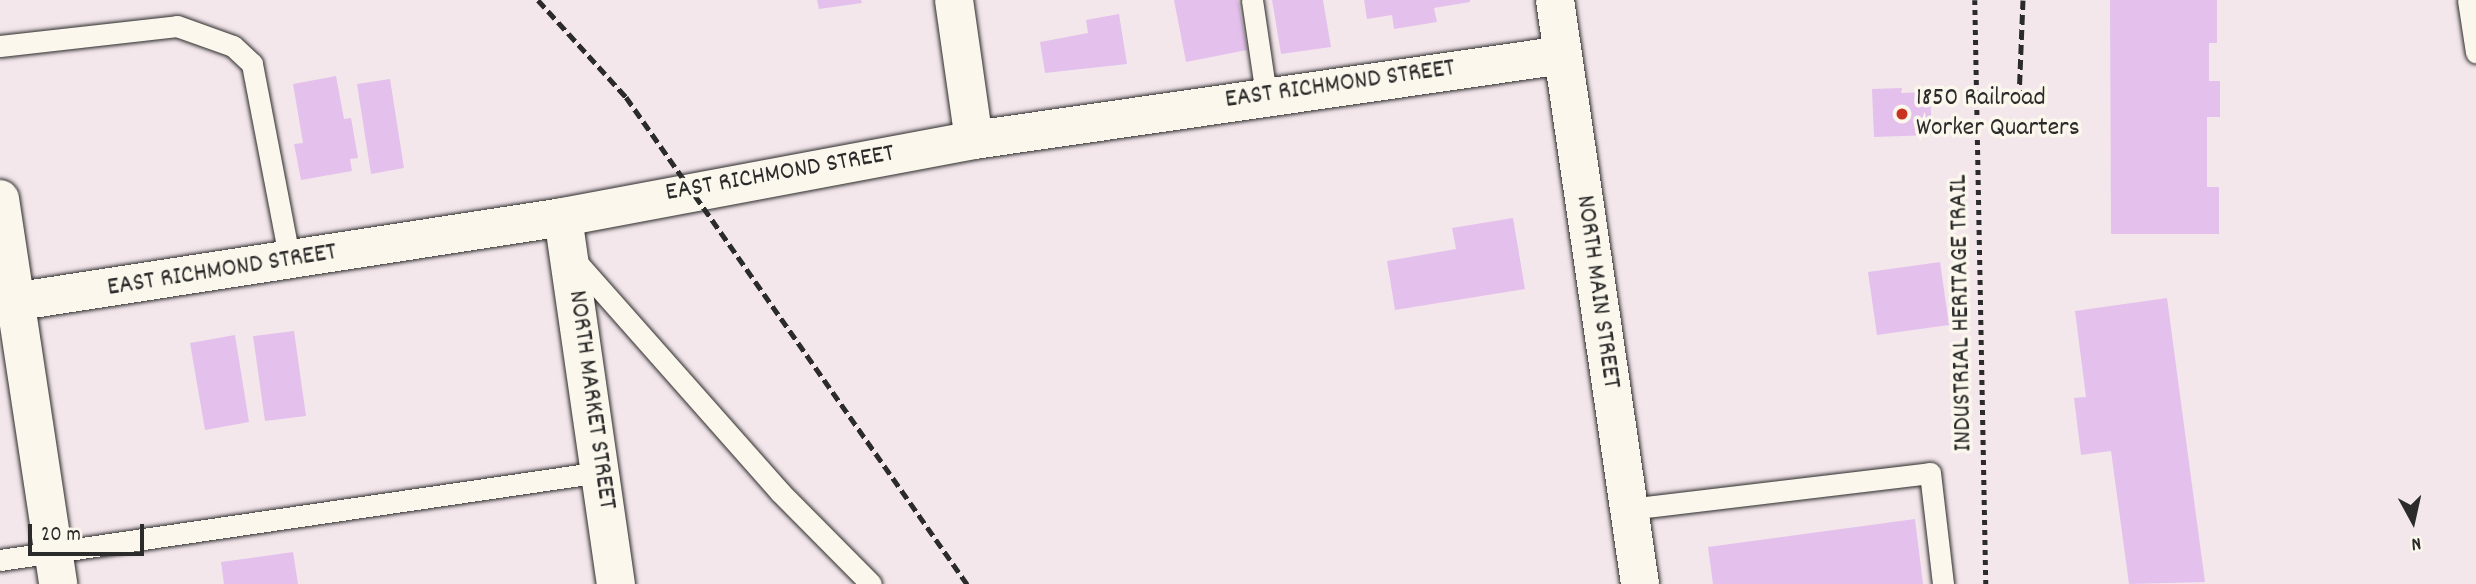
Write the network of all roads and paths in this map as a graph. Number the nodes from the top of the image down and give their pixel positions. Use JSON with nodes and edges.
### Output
{"nodes":[{"id":1,"x":954,"y":0,"type":"edge"},
{"id":2,"x":1252,"y":0,"type":"edge"},
{"id":3,"x":1555,"y":0,"type":"edge"},
{"id":4,"x":1975,"y":0,"type":"edge"},
{"id":5,"x":2468,"y":0,"type":"edge"},
{"id":6,"x":0,"y":46,"type":"edge"},
{"id":7,"x":2476,"y":52,"type":"edge"},
{"id":8,"x":1563,"y":55,"type":"junction"},
{"id":9,"x":1266,"y":95,"type":"junction"},
{"id":10,"x":974,"y":140,"type":"junction"},
{"id":11,"x":0,"y":199,"type":"edge"},
{"id":12,"x":563,"y":216,"type":"junction"},
{"id":13,"x":570,"y":254,"type":"junction"},
{"id":14,"x":290,"y":262,"type":"junction"},
{"id":15,"x":7,"y":303,"type":"edge"},
{"id":16,"x":600,"y":472,"type":"junction"},
{"id":17,"x":1629,"y":509,"type":"junction"},
{"id":18,"x":0,"y":560,"type":"edge"},
{"id":19,"x":55,"y":568,"type":"edge"},
{"id":20,"x":616,"y":584,"type":"edge"},
{"id":21,"x":871,"y":584,"type":"edge"},
{"id":22,"x":1640,"y":584,"type":"edge"},
{"id":23,"x":1943,"y":584,"type":"edge"},
{"id":24,"x":1986,"y":584,"type":"edge"}],
"edges":[{"from":1,"to":10,"type":"street"},
{"from":2,"to":9,"type":"lane"},
{"from":3,"to":8,"type":"street","name":"NORTH MAIN STREET"},
{"from":4,"to":24,"type":"path","name":"INDUSTRIAL HERITAGE TRAIL"},
{"from":5,"to":7,"type":"lane"},
{"from":6,"to":14,"type":"lane"},
{"from":8,"to":9,"type":"street","name":"EAST RICHMOND STREET"},
{"from":8,"to":17,"type":"street","name":"NORTH MAIN STREET"},
{"from":9,"to":10,"type":"street","name":"EAST RICHMOND STREET"},
{"from":10,"to":12,"type":"street","name":"EAST RICHMOND STREET"},
{"from":11,"to":15,"type":"street"},
{"from":12,"to":13,"type":"street","name":"NORTH MARKET STREET"},
{"from":12,"to":14,"type":"street","name":"EAST RICHMOND STREET"},
{"from":13,"to":16,"type":"street","name":"NORTH MARKET STREET"},
{"from":13,"to":21,"type":"lane"},
{"from":14,"to":15,"type":"street","name":"EAST RICHMOND STREET"},
{"from":15,"to":19,"type":"street"},
{"from":16,"to":19,"type":"lane"},
{"from":16,"to":20,"type":"street","name":"NORTH MARKET STREET"},
{"from":17,"to":22,"type":"street","name":"NORTH MAIN STREET"},
{"from":17,"to":23,"type":"lane"},
{"from":18,"to":19,"type":"lane"}]}
